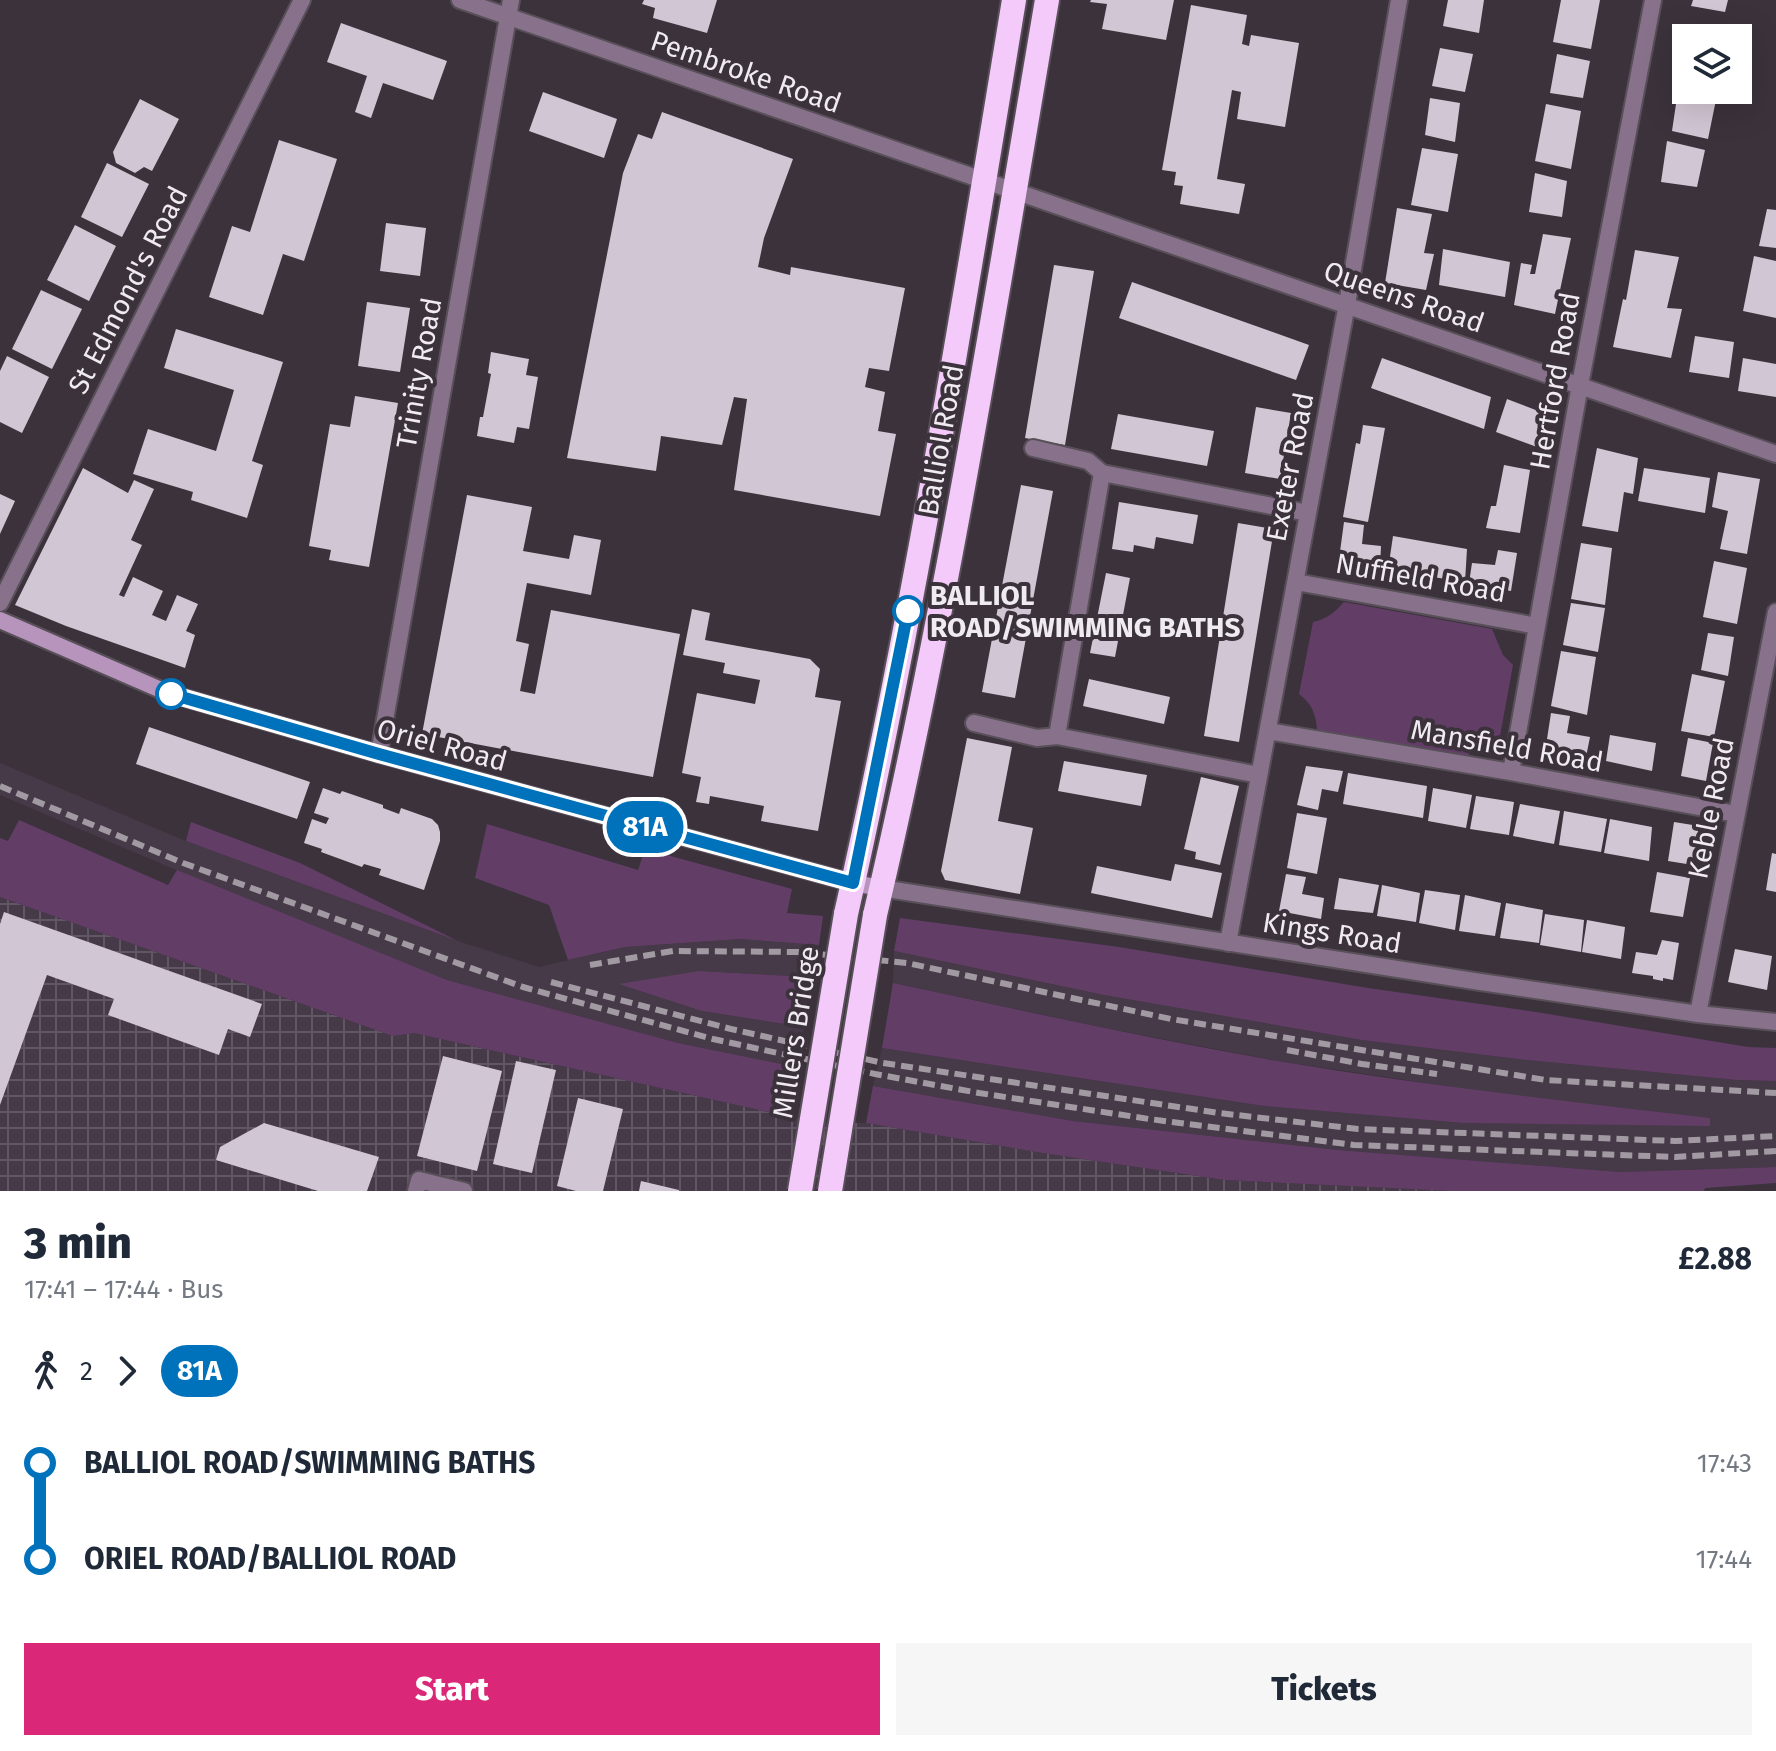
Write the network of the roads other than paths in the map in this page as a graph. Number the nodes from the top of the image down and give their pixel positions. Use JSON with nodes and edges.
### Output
{"nodes":[{"id":1,"x":302,"y":0,"type":"edge"},
{"id":2,"x":460,"y":0,"type":"edge"},
{"id":3,"x":1014,"y":0,"type":"edge"},
{"id":4,"x":1047,"y":0,"type":"edge"},
{"id":5,"x":1399,"y":0,"type":"edge"},
{"id":6,"x":1653,"y":0,"type":"edge"},
{"id":7,"x":510,"y":8,"type":"edge"},
{"id":8,"x":984,"y":183,"type":"junction"},
{"id":9,"x":1014,"y":192,"type":"junction"},
{"id":10,"x":1347,"y":304,"type":"junction"},
{"id":11,"x":1580,"y":385,"type":"junction"},
{"id":12,"x":1033,"y":448,"type":"dead end"},
{"id":13,"x":1776,"y":454,"type":"edge"},
{"id":14,"x":1102,"y":473,"type":"junction"},
{"id":15,"x":1308,"y":513,"type":"junction"},
{"id":16,"x":1296,"y":582,"type":"junction"},
{"id":17,"x":0,"y":603,"type":"edge"},
{"id":18,"x":1776,"y":612,"type":"edge"},
{"id":19,"x":0,"y":620,"type":"edge"},
{"id":20,"x":1537,"y":626,"type":"junction"},
{"id":21,"x":974,"y":723,"type":"dead end"},
{"id":22,"x":1268,"y":731,"type":"junction"},
{"id":23,"x":1057,"y":736,"type":"junction"},
{"id":24,"x":379,"y":754,"type":"junction"},
{"id":25,"x":1511,"y":772,"type":"junction"},
{"id":26,"x":1259,"y":775,"type":"junction"},
{"id":27,"x":1736,"y":814,"type":"junction"},
{"id":28,"x":853,"y":883,"type":"junction"},
{"id":29,"x":881,"y":888,"type":"junction"},
{"id":30,"x":1228,"y":943,"type":"junction"},
{"id":31,"x":1698,"y":1014,"type":"junction"},
{"id":32,"x":1776,"y":1022,"type":"edge"},
{"id":33,"x":416,"y":1191,"type":"edge"},
{"id":34,"x":464,"y":1191,"type":"edge"},
{"id":35,"x":800,"y":1191,"type":"edge"},
{"id":36,"x":830,"y":1191,"type":"edge"}],
"edges":[{"from":1,"to":17,"type":"street","name":"St Edmond's Road"},
{"from":2,"to":7,"type":"street","name":"Pembroke Road"},
{"from":3,"to":8,"type":"highway","name":"Balliol Road"},
{"from":4,"to":9,"type":"highway","name":"Balliol Road"},
{"from":5,"to":10,"type":"street","name":"Exeter Road"},
{"from":6,"to":11,"type":"street","name":"Hertford Road"},
{"from":7,"to":8,"type":"street","name":"Pembroke Road"},
{"from":7,"to":24,"type":"street","name":"Trinity Road"},
{"from":8,"to":9,"type":"street","name":"Pembroke Road"},
{"from":8,"to":28,"type":"highway","name":"Balliol Road"},
{"from":9,"to":10,"type":"street","name":"Queens Road"},
{"from":9,"to":29,"type":"highway","name":"Balliol Road"},
{"from":10,"to":11,"type":"street","name":"Queens Road"},
{"from":10,"to":15,"type":"street","name":"Exeter Road"},
{"from":11,"to":13,"type":"street","name":"Queens Road"},
{"from":11,"to":20,"type":"street","name":"Hertford Road"},
{"from":12,"to":14,"type":"street"},
{"from":14,"to":15,"type":"street"},
{"from":14,"to":23,"type":"street"},
{"from":15,"to":16,"type":"street","name":"Exeter Road"},
{"from":16,"to":20,"type":"street","name":"Nuffield Road"},
{"from":16,"to":22,"type":"street","name":"Exeter Road"},
{"from":18,"to":27,"type":"street","name":"Keble Road"},
{"from":19,"to":24,"type":"main road","name":"Oriel Road"},
{"from":20,"to":25,"type":"street","name":"Hertford Road"},
{"from":21,"to":23,"type":"street"},
{"from":22,"to":25,"type":"street","name":"Mansfield Road"},
{"from":22,"to":26,"type":"street","name":"Exeter Road"},
{"from":23,"to":26,"type":"street"},
{"from":24,"to":28,"type":"main road","name":"Oriel Road"},
{"from":25,"to":27,"type":"street","name":"Mansfield Road"},
{"from":26,"to":30,"type":"street","name":"Exeter Road"},
{"from":27,"to":31,"type":"street","name":"Keble Road"},
{"from":28,"to":29,"type":"main road","name":"Oriel Road"},
{"from":28,"to":35,"type":"highway","name":"Millers Bridge","bridge":true},
{"from":29,"to":30,"type":"street","name":"Kings Road"},
{"from":29,"to":36,"type":"highway","name":"Millers Bridge","bridge":true},
{"from":30,"to":31,"type":"street","name":"Kings Road"},
{"from":31,"to":32,"type":"street","name":"Kings Road"},
{"from":33,"to":34,"type":"street"}]}
